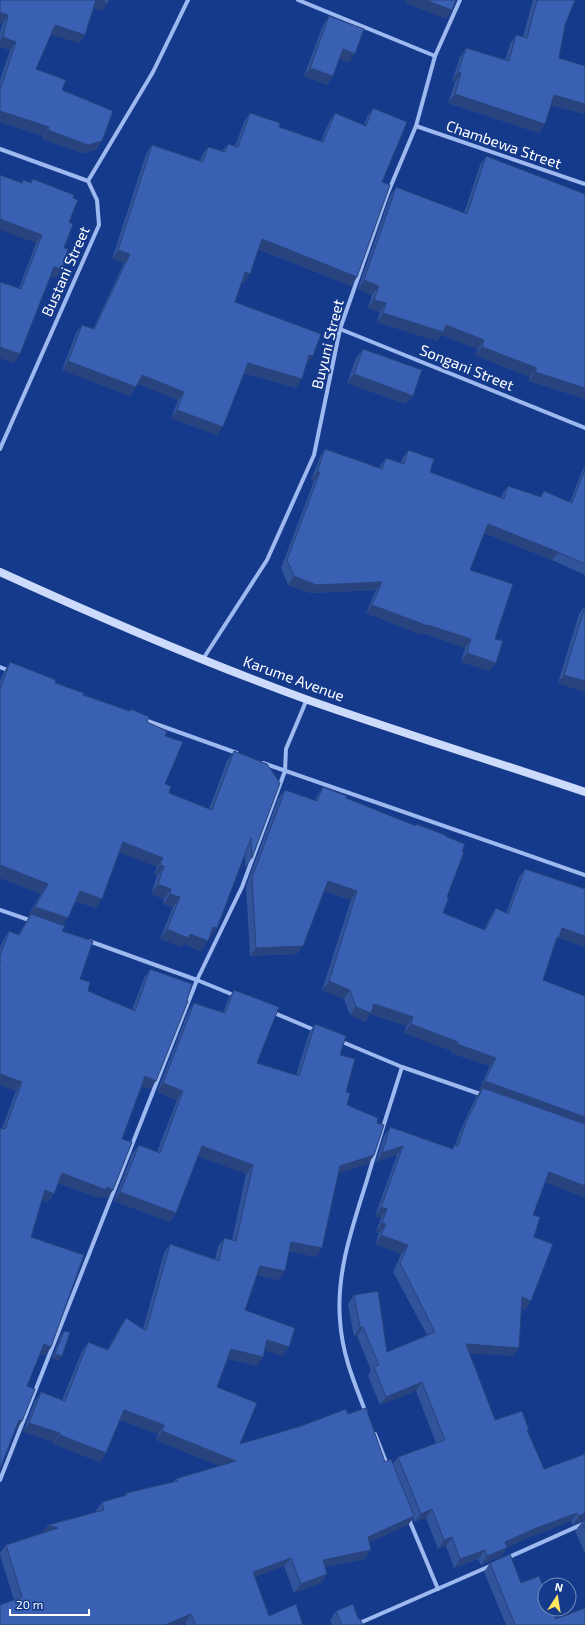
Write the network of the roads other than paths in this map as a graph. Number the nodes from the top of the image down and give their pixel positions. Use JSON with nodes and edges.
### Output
{"nodes":[{"id":1,"x":188,"y":0,"type":"edge"},
{"id":2,"x":298,"y":0,"type":"edge"},
{"id":3,"x":460,"y":0,"type":"edge"},
{"id":4,"x":434,"y":56,"type":"junction"},
{"id":5,"x":416,"y":126,"type":"junction"},
{"id":6,"x":0,"y":149,"type":"edge"},
{"id":7,"x":88,"y":181,"type":"junction"},
{"id":8,"x":585,"y":184,"type":"edge"},
{"id":9,"x":340,"y":329,"type":"junction"},
{"id":10,"x":585,"y":428,"type":"edge"},
{"id":11,"x":0,"y":449,"type":"edge"},
{"id":12,"x":0,"y":572,"type":"edge"},
{"id":13,"x":203,"y":659,"type":"junction"},
{"id":14,"x":0,"y":667,"type":"edge"},
{"id":15,"x":12,"y":672,"type":"edge"},
{"id":16,"x":307,"y":699,"type":"junction"},
{"id":17,"x":136,"y":717,"type":"edge"},
{"id":18,"x":240,"y":754,"type":"edge"},
{"id":19,"x":255,"y":760,"type":"edge"},
{"id":20,"x":285,"y":771,"type":"junction"},
{"id":21,"x":585,"y":792,"type":"edge"},
{"id":22,"x":585,"y":875,"type":"edge"},
{"id":23,"x":0,"y":910,"type":"edge"},
{"id":24,"x":36,"y":922,"type":"edge"},
{"id":25,"x":88,"y":941,"type":"edge"},
{"id":26,"x":197,"y":980,"type":"junction"},
{"id":27,"x":241,"y":998,"type":"edge"},
{"id":28,"x":270,"y":1011,"type":"edge"},
{"id":29,"x":321,"y":1033,"type":"edge"},
{"id":30,"x":336,"y":1039,"type":"edge"},
{"id":31,"x":402,"y":1067,"type":"junction"},
{"id":32,"x":490,"y":1098,"type":"edge"},
{"id":33,"x":369,"y":1421,"type":"edge"},
{"id":34,"x":372,"y":1428,"type":"edge"},
{"id":35,"x":390,"y":1472,"type":"edge"},
{"id":36,"x":0,"y":1480,"type":"edge"},
{"id":37,"x":405,"y":1509,"type":"edge"},
{"id":38,"x":585,"y":1523,"type":"edge"},
{"id":39,"x":501,"y":1561,"type":"edge"},
{"id":40,"x":494,"y":1564,"type":"edge"},
{"id":41,"x":438,"y":1589,"type":"junction"},
{"id":42,"x":355,"y":1625,"type":"edge"}],
"edges":[{"from":1,"to":7,"type":"street"},
{"from":2,"to":4,"type":"street"},
{"from":3,"to":4,"type":"street","name":"Buyuni Street"},
{"from":4,"to":5,"type":"street","name":"Buyuni Street"},
{"from":5,"to":8,"type":"street","name":"Chambewa Street"},
{"from":5,"to":9,"type":"street","name":"Buyuni Street"},
{"from":6,"to":7,"type":"street"},
{"from":7,"to":11,"type":"street","name":"Bustani Street"},
{"from":9,"to":10,"type":"street","name":"Songani Street"},
{"from":9,"to":13,"type":"street","name":"Buyuni Street"},
{"from":12,"to":13,"type":"main road","name":"Karume Avenue"},
{"from":13,"to":16,"type":"main road","name":"Karume Avenue"},
{"from":14,"to":15,"type":"street"},
{"from":16,"to":20,"type":"street"},
{"from":16,"to":21,"type":"main road","name":"Karume Avenue"},
{"from":17,"to":18,"type":"street"},
{"from":19,"to":20,"type":"street"},
{"from":20,"to":22,"type":"street"},
{"from":20,"to":26,"type":"street"},
{"from":23,"to":24,"type":"street"},
{"from":25,"to":26,"type":"street"},
{"from":26,"to":27,"type":"street"},
{"from":26,"to":36,"type":"street"},
{"from":28,"to":29,"type":"street"},
{"from":30,"to":31,"type":"street"},
{"from":31,"to":32,"type":"street"},
{"from":31,"to":33,"type":"street"},
{"from":34,"to":35,"type":"street"},
{"from":37,"to":41,"type":"street"},
{"from":38,"to":39,"type":"street"},
{"from":40,"to":41,"type":"street"},
{"from":41,"to":42,"type":"street"}]}
